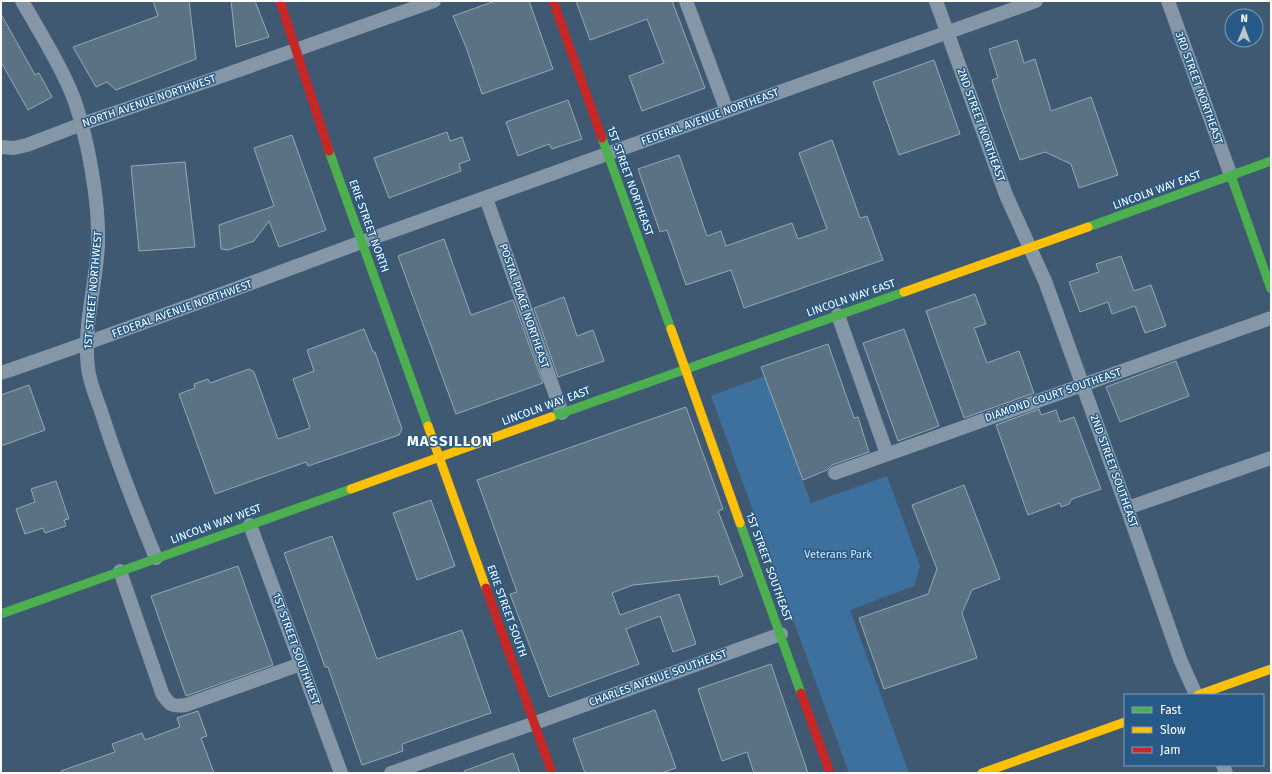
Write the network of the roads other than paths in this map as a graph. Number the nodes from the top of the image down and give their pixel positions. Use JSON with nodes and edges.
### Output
{"nodes":[{"id":1,"x":22,"y":1,"type":"edge"},
{"id":2,"x":280,"y":1,"type":"edge"},
{"id":3,"x":434,"y":1,"type":"edge"},
{"id":4,"x":552,"y":1,"type":"edge"},
{"id":5,"x":686,"y":1,"type":"edge"},
{"id":6,"x":936,"y":1,"type":"edge"},
{"id":7,"x":1036,"y":1,"type":"edge"},
{"id":8,"x":1168,"y":1,"type":"edge"},
{"id":9,"x":947,"y":32,"type":"junction"},
{"id":10,"x":296,"y":50,"type":"junction"},
{"id":11,"x":727,"y":111,"type":"junction"},
{"id":12,"x":82,"y":124,"type":"junction"},
{"id":13,"x":1,"y":147,"type":"edge"},
{"id":14,"x":607,"y":154,"type":"junction"},
{"id":15,"x":1271,"y":161,"type":"edge"},
{"id":16,"x":1230,"y":176,"type":"junction"},
{"id":17,"x":486,"y":198,"type":"junction"},
{"id":18,"x":362,"y":242,"type":"junction"},
{"id":19,"x":1030,"y":248,"type":"junction"},
{"id":20,"x":1271,"y":289,"type":"edge"},
{"id":21,"x":838,"y":316,"type":"junction"},
{"id":22,"x":1271,"y":318,"type":"edge"},
{"id":23,"x":87,"y":343,"type":"junction"},
{"id":24,"x":686,"y":370,"type":"junction"},
{"id":25,"x":1,"y":373,"type":"edge"},
{"id":26,"x":1083,"y":385,"type":"junction"},
{"id":27,"x":562,"y":413,"type":"junction"},
{"id":28,"x":887,"y":454,"type":"junction"},
{"id":29,"x":440,"y":457,"type":"junction"},
{"id":30,"x":1271,"y":458,"type":"edge"},
{"id":31,"x":835,"y":473,"type":"dead end"},
{"id":32,"x":1127,"y":508,"type":"junction"},
{"id":33,"x":250,"y":525,"type":"junction"},
{"id":34,"x":156,"y":558,"type":"junction"},
{"id":35,"x":120,"y":571,"type":"junction"},
{"id":36,"x":1,"y":614,"type":"edge"},
{"id":37,"x":781,"y":634,"type":"junction"},
{"id":38,"x":302,"y":664,"type":"junction"},
{"id":39,"x":1271,"y":669,"type":"edge"},
{"id":40,"x":1197,"y":694,"type":"edge"},
{"id":41,"x":1200,"y":694,"type":"edge"},
{"id":42,"x":1124,"y":722,"type":"edge"},
{"id":43,"x":535,"y":723,"type":"junction"},
{"id":44,"x":341,"y":773,"type":"edge"},
{"id":45,"x":391,"y":773,"type":"edge"},
{"id":46,"x":552,"y":773,"type":"edge"},
{"id":47,"x":830,"y":773,"type":"edge"},
{"id":48,"x":982,"y":773,"type":"edge"}],
"edges":[{"from":1,"to":12,"type":"street","name":"1ST STREET NORTHWEST"},
{"from":2,"to":10,"type":"main road","name":"ERIE STREET NORTH"},
{"from":3,"to":10,"type":"street","name":"NORTH AVENUE NORTHWEST"},
{"from":4,"to":14,"type":"main road","name":"1ST STREET NORTHEAST"},
{"from":5,"to":11,"type":"street"},
{"from":6,"to":9,"type":"street","name":"2ND STREET NORTHEAST"},
{"from":7,"to":9,"type":"street","name":"FEDERAL AVENUE NORTHEAST"},
{"from":8,"to":16,"type":"street","name":"3RD STREET NORTHEAST"},
{"from":9,"to":11,"type":"street","name":"FEDERAL AVENUE NORTHEAST"},
{"from":9,"to":19,"type":"street","name":"2ND STREET NORTHEAST"},
{"from":10,"to":12,"type":"street","name":"NORTH AVENUE NORTHWEST"},
{"from":10,"to":18,"type":"main road","name":"ERIE STREET NORTH"},
{"from":11,"to":14,"type":"street","name":"FEDERAL AVENUE NORTHEAST"},
{"from":12,"to":13,"type":"street","name":"NORTH AVENUE NORTHWEST"},
{"from":12,"to":23,"type":"street","name":"1ST STREET NORTHWEST"},
{"from":14,"to":17,"type":"street","name":"FEDERAL AVENUE NORTHEAST"},
{"from":14,"to":24,"type":"main road","name":"1ST STREET NORTHEAST"},
{"from":15,"to":16,"type":"main road","name":"LINCOLN WAY EAST"},
{"from":16,"to":19,"type":"main road","name":"LINCOLN WAY EAST"},
{"from":16,"to":20,"type":"main road"},
{"from":17,"to":18,"type":"street","name":"FEDERAL AVENUE NORTHEAST"},
{"from":17,"to":27,"type":"street","name":"POSTAL PLACE NORTHEAST"},
{"from":18,"to":23,"type":"street","name":"FEDERAL AVENUE NORTHWEST"},
{"from":18,"to":29,"type":"main road","name":"ERIE STREET NORTH"},
{"from":19,"to":21,"type":"main road","name":"LINCOLN WAY EAST"},
{"from":19,"to":26,"type":"street","name":"2ND STREET SOUTHEAST"},
{"from":21,"to":24,"type":"main road","name":"LINCOLN WAY EAST"},
{"from":21,"to":28,"type":"street"},
{"from":22,"to":26,"type":"street","name":"DIAMOND COURT SOUTHEAST"},
{"from":23,"to":25,"type":"street","name":"FEDERAL AVENUE NORTHWEST"},
{"from":23,"to":34,"type":"street","name":"1ST STREET NORTHWEST"},
{"from":24,"to":27,"type":"main road","name":"LINCOLN WAY EAST"},
{"from":24,"to":37,"type":"main road","name":"1ST STREET SOUTHEAST"},
{"from":26,"to":28,"type":"street","name":"DIAMOND COURT SOUTHEAST"},
{"from":26,"to":32,"type":"street","name":"2ND STREET SOUTHEAST"},
{"from":27,"to":29,"type":"main road","name":"LINCOLN WAY EAST"},
{"from":28,"to":31,"type":"street","name":"DIAMOND COURT SOUTHEAST"},
{"from":29,"to":33,"type":"main road","name":"LINCOLN WAY WEST"},
{"from":29,"to":43,"type":"main road","name":"ERIE STREET SOUTH"},
{"from":30,"to":32,"type":"street"},
{"from":32,"to":40,"type":"street","name":"2ND STREET SOUTHEAST"},
{"from":33,"to":34,"type":"main road","name":"LINCOLN WAY WEST"},
{"from":33,"to":38,"type":"street","name":"1ST STREET SOUTHWEST"},
{"from":34,"to":35,"type":"main road","name":"LINCOLN WAY WEST"},
{"from":35,"to":36,"type":"main road","name":"LINCOLN WAY WEST"},
{"from":35,"to":38,"type":"street"},
{"from":37,"to":43,"type":"street","name":"CHARLES AVENUE SOUTHEAST"},
{"from":37,"to":47,"type":"main road","name":"1ST STREET SOUTHEAST"},
{"from":38,"to":44,"type":"street","name":"1ST STREET SOUTHWEST"},
{"from":39,"to":41,"type":"main road"},
{"from":42,"to":48,"type":"main road"},
{"from":43,"to":45,"type":"street","name":"CHARLES AVENUE SOUTHEAST"},
{"from":43,"to":46,"type":"main road","name":"ERIE STREET SOUTH"}]}
